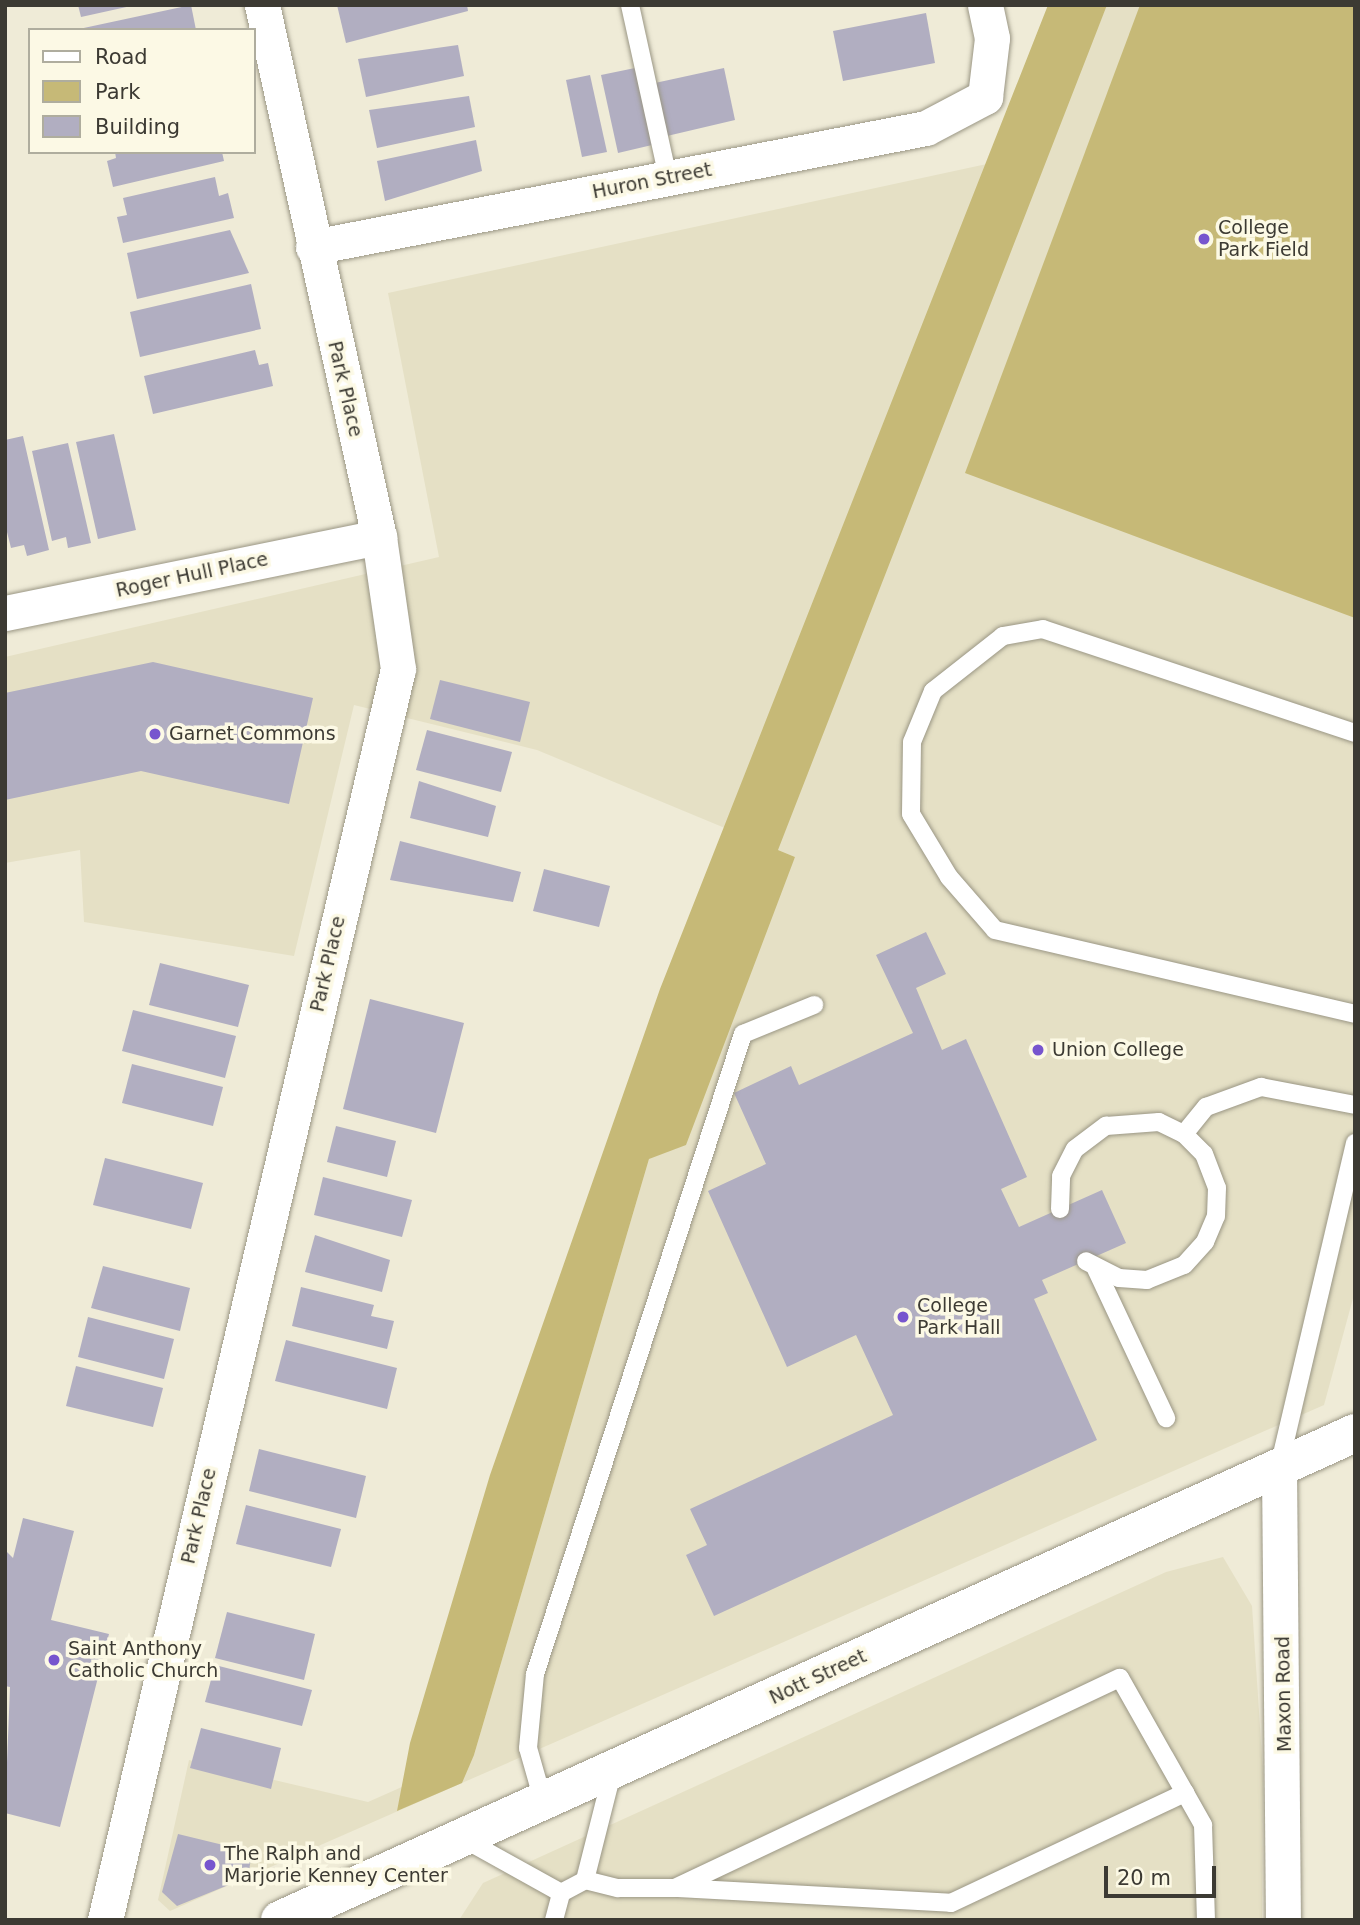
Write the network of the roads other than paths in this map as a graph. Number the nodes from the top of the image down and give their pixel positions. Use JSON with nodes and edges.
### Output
{"nodes":[{"id":1,"x":262,"y":5,"type":"edge"},
{"id":2,"x":630,"y":5,"type":"edge"},
{"id":3,"x":985,"y":5,"type":"edge"},
{"id":4,"x":668,"y":178,"type":"junction"},
{"id":5,"x":313,"y":247,"type":"junction"},
{"id":6,"x":379,"y":537,"type":"junction"},
{"id":7,"x":5,"y":613,"type":"edge"},
{"id":8,"x":1355,"y":733,"type":"edge"},
{"id":9,"x":814,"y":1005,"type":"dead end"},
{"id":10,"x":1355,"y":1014,"type":"edge"},
{"id":11,"x":1355,"y":1105,"type":"edge"},
{"id":12,"x":1184,"y":1134,"type":"junction"},
{"id":13,"x":1355,"y":1143,"type":"edge"},
{"id":14,"x":1060,"y":1209,"type":"dead end"},
{"id":15,"x":1167,"y":1418,"type":"dead end"},
{"id":16,"x":1355,"y":1433,"type":"edge"},
{"id":17,"x":1279,"y":1467,"type":"junction"},
{"id":18,"x":612,"y":1773,"type":"junction"},
{"id":19,"x":1185,"y":1793,"type":"junction"},
{"id":20,"x":544,"y":1804,"type":"junction"},
{"id":21,"x":464,"y":1839,"type":"junction"},
{"id":22,"x":585,"y":1880,"type":"junction"},
{"id":23,"x":675,"y":1888,"type":"junction"},
{"id":24,"x":561,"y":1893,"type":"junction"},
{"id":25,"x":105,"y":1920,"type":"edge"},
{"id":26,"x":281,"y":1920,"type":"edge"},
{"id":27,"x":554,"y":1920,"type":"edge"},
{"id":28,"x":1206,"y":1920,"type":"edge"},
{"id":29,"x":1283,"y":1920,"type":"edge"}],
"edges":[{"from":1,"to":5,"type":"street","name":"Park Place"},
{"from":2,"to":4,"type":"lane"},
{"from":3,"to":4,"type":"street","name":"Huron Street"},
{"from":4,"to":5,"type":"street","name":"Huron Street"},
{"from":5,"to":6,"type":"street","name":"Park Place"},
{"from":6,"to":7,"type":"street","name":"Roger Hull Place"},
{"from":6,"to":25,"type":"street","name":"Park Place"},
{"from":8,"to":10,"type":"lane"},
{"from":9,"to":20,"type":"lane"},
{"from":11,"to":12,"type":"lane"},
{"from":12,"to":14,"type":"lane"},
{"from":12,"to":15,"type":"lane"},
{"from":13,"to":17,"type":"lane"},
{"from":16,"to":17,"type":"main road","name":"Nott Street"},
{"from":17,"to":18,"type":"main road","name":"Nott Street"},
{"from":17,"to":29,"type":"street","name":"Maxon Road"},
{"from":18,"to":20,"type":"main road","name":"Nott Street"},
{"from":18,"to":22,"type":"lane"},
{"from":19,"to":23,"type":"lane"},
{"from":19,"to":23,"type":"lane"},
{"from":19,"to":28,"type":"lane"},
{"from":20,"to":21,"type":"main road","name":"Nott Street"},
{"from":21,"to":24,"type":"lane"},
{"from":21,"to":26,"type":"main road","name":"Nott Street"},
{"from":22,"to":23,"type":"lane"},
{"from":22,"to":24,"type":"lane"},
{"from":24,"to":27,"type":"lane"}]}
